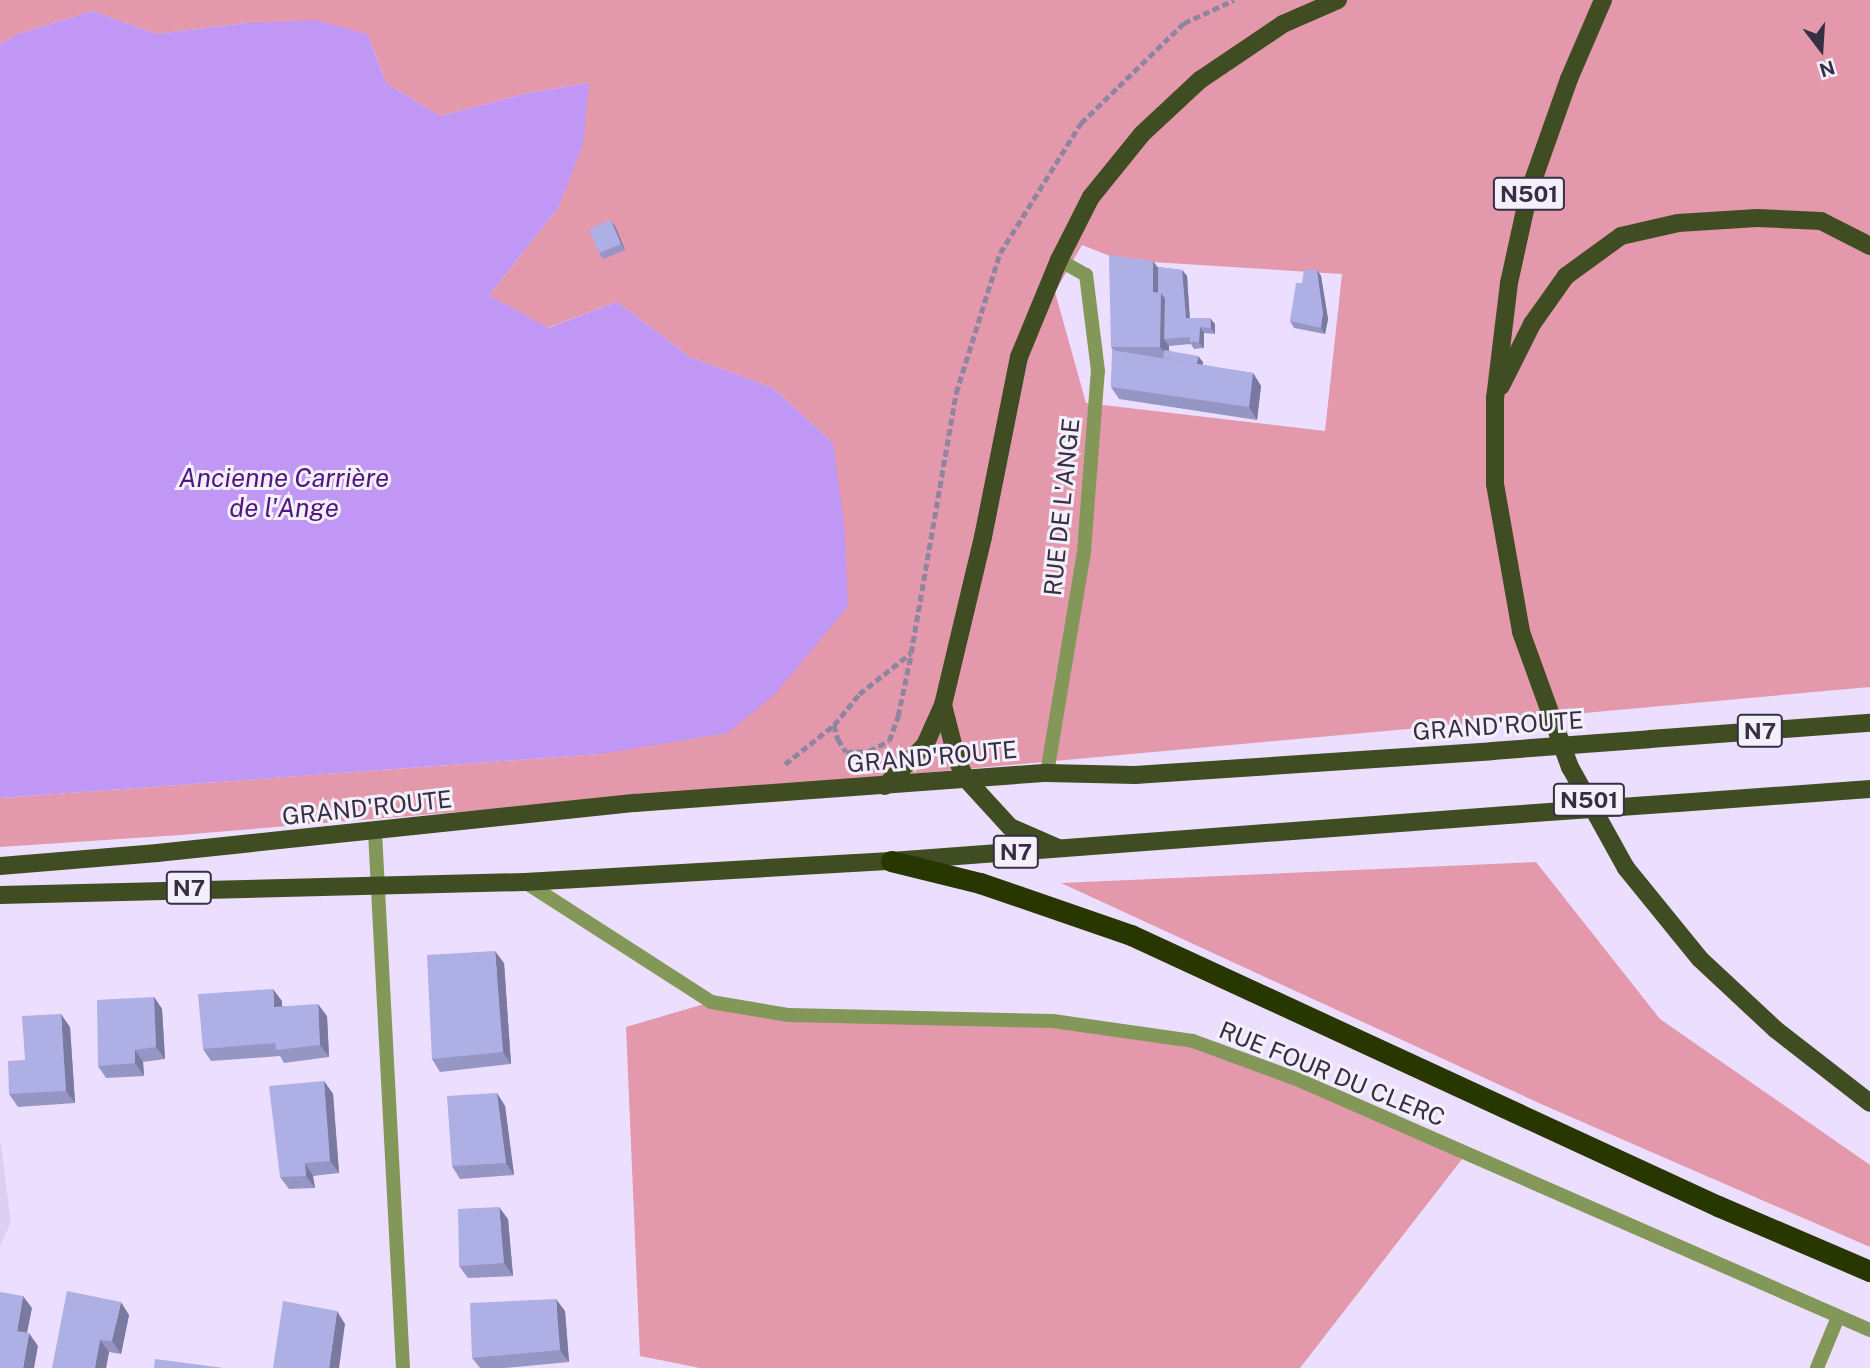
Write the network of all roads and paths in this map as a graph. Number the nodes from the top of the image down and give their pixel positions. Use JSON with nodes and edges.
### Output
{"nodes":[{"id":1,"x":1234,"y":0,"type":"edge"},
{"id":2,"x":1338,"y":0,"type":"edge"},
{"id":3,"x":1603,"y":0,"type":"edge"},
{"id":4,"x":1870,"y":246,"type":"edge"},
{"id":5,"x":1059,"y":260,"type":"junction"},
{"id":6,"x":1495,"y":398,"type":"junction"},
{"id":7,"x":911,"y":653,"type":"junction"},
{"id":8,"x":943,"y":705,"type":"junction"},
{"id":9,"x":1870,"y":723,"type":"edge"},
{"id":10,"x":834,"y":725,"type":"junction"},
{"id":11,"x":1046,"y":773,"type":"junction"},
{"id":12,"x":966,"y":779,"type":"junction"},
{"id":13,"x":885,"y":786,"type":"junction"},
{"id":14,"x":1870,"y":789,"type":"edge"},
{"id":15,"x":738,"y":796,"type":"junction"},
{"id":16,"x":375,"y":832,"type":"junction"},
{"id":17,"x":1059,"y":849,"type":"junction"},
{"id":18,"x":891,"y":861,"type":"junction"},
{"id":19,"x":0,"y":866,"type":"edge"},
{"id":20,"x":525,"y":881,"type":"junction"},
{"id":21,"x":377,"y":886,"type":"junction"},
{"id":22,"x":0,"y":895,"type":"edge"},
{"id":23,"x":1870,"y":1103,"type":"edge"},
{"id":24,"x":1870,"y":1271,"type":"edge"},
{"id":25,"x":1838,"y":1317,"type":"junction"},
{"id":26,"x":1870,"y":1330,"type":"edge"},
{"id":27,"x":402,"y":1368,"type":"edge"},
{"id":28,"x":1817,"y":1368,"type":"edge"}],
"edges":[{"from":1,"to":7,"type":"path"},
{"from":2,"to":5,"type":"main road"},
{"from":3,"to":6,"type":"main road","number":"N501"},
{"from":4,"to":6,"type":"main road"},
{"from":5,"to":8,"type":"main road"},
{"from":5,"to":11,"type":"street","name":"RUE DE L'ANGE"},
{"from":6,"to":23,"type":"main road","number":"N501"},
{"from":7,"to":10,"type":"path"},
{"from":7,"to":10,"type":"path"},
{"from":8,"to":12,"type":"main road"},
{"from":8,"to":13,"type":"main road"},
{"from":9,"to":11,"type":"main road","name":"GRAND'ROUTE","number":"N7","bridge":true},
{"from":10,"to":15,"type":"path"},
{"from":11,"to":12,"type":"main road","name":"GRAND'ROUTE","number":"N7"},
{"from":12,"to":13,"type":"main road","name":"GRAND'ROUTE","number":"N7"},
{"from":12,"to":17,"type":"main road"},
{"from":13,"to":15,"type":"main road","name":"GRAND'ROUTE","number":"N7"},
{"from":14,"to":17,"type":"main road","number":"N7","bridge":true},
{"from":15,"to":16,"type":"main road","name":"GRAND'ROUTE","number":"N7"},
{"from":16,"to":19,"type":"main road","name":"GRAND'ROUTE","number":"N7"},
{"from":16,"to":21,"type":"street"},
{"from":17,"to":18,"type":"main road","number":"N7"},
{"from":18,"to":20,"type":"main road","number":"N7"},
{"from":18,"to":24,"type":"highway"},
{"from":20,"to":21,"type":"main road","number":"N7"},
{"from":20,"to":25,"type":"street","name":"RUE FOUR DU CLERC"},
{"from":21,"to":22,"type":"main road","number":"N7"},
{"from":21,"to":27,"type":"street"},
{"from":25,"to":26,"type":"street","name":"RUE FOUR DU CLERC"},
{"from":25,"to":28,"type":"street"}]}
